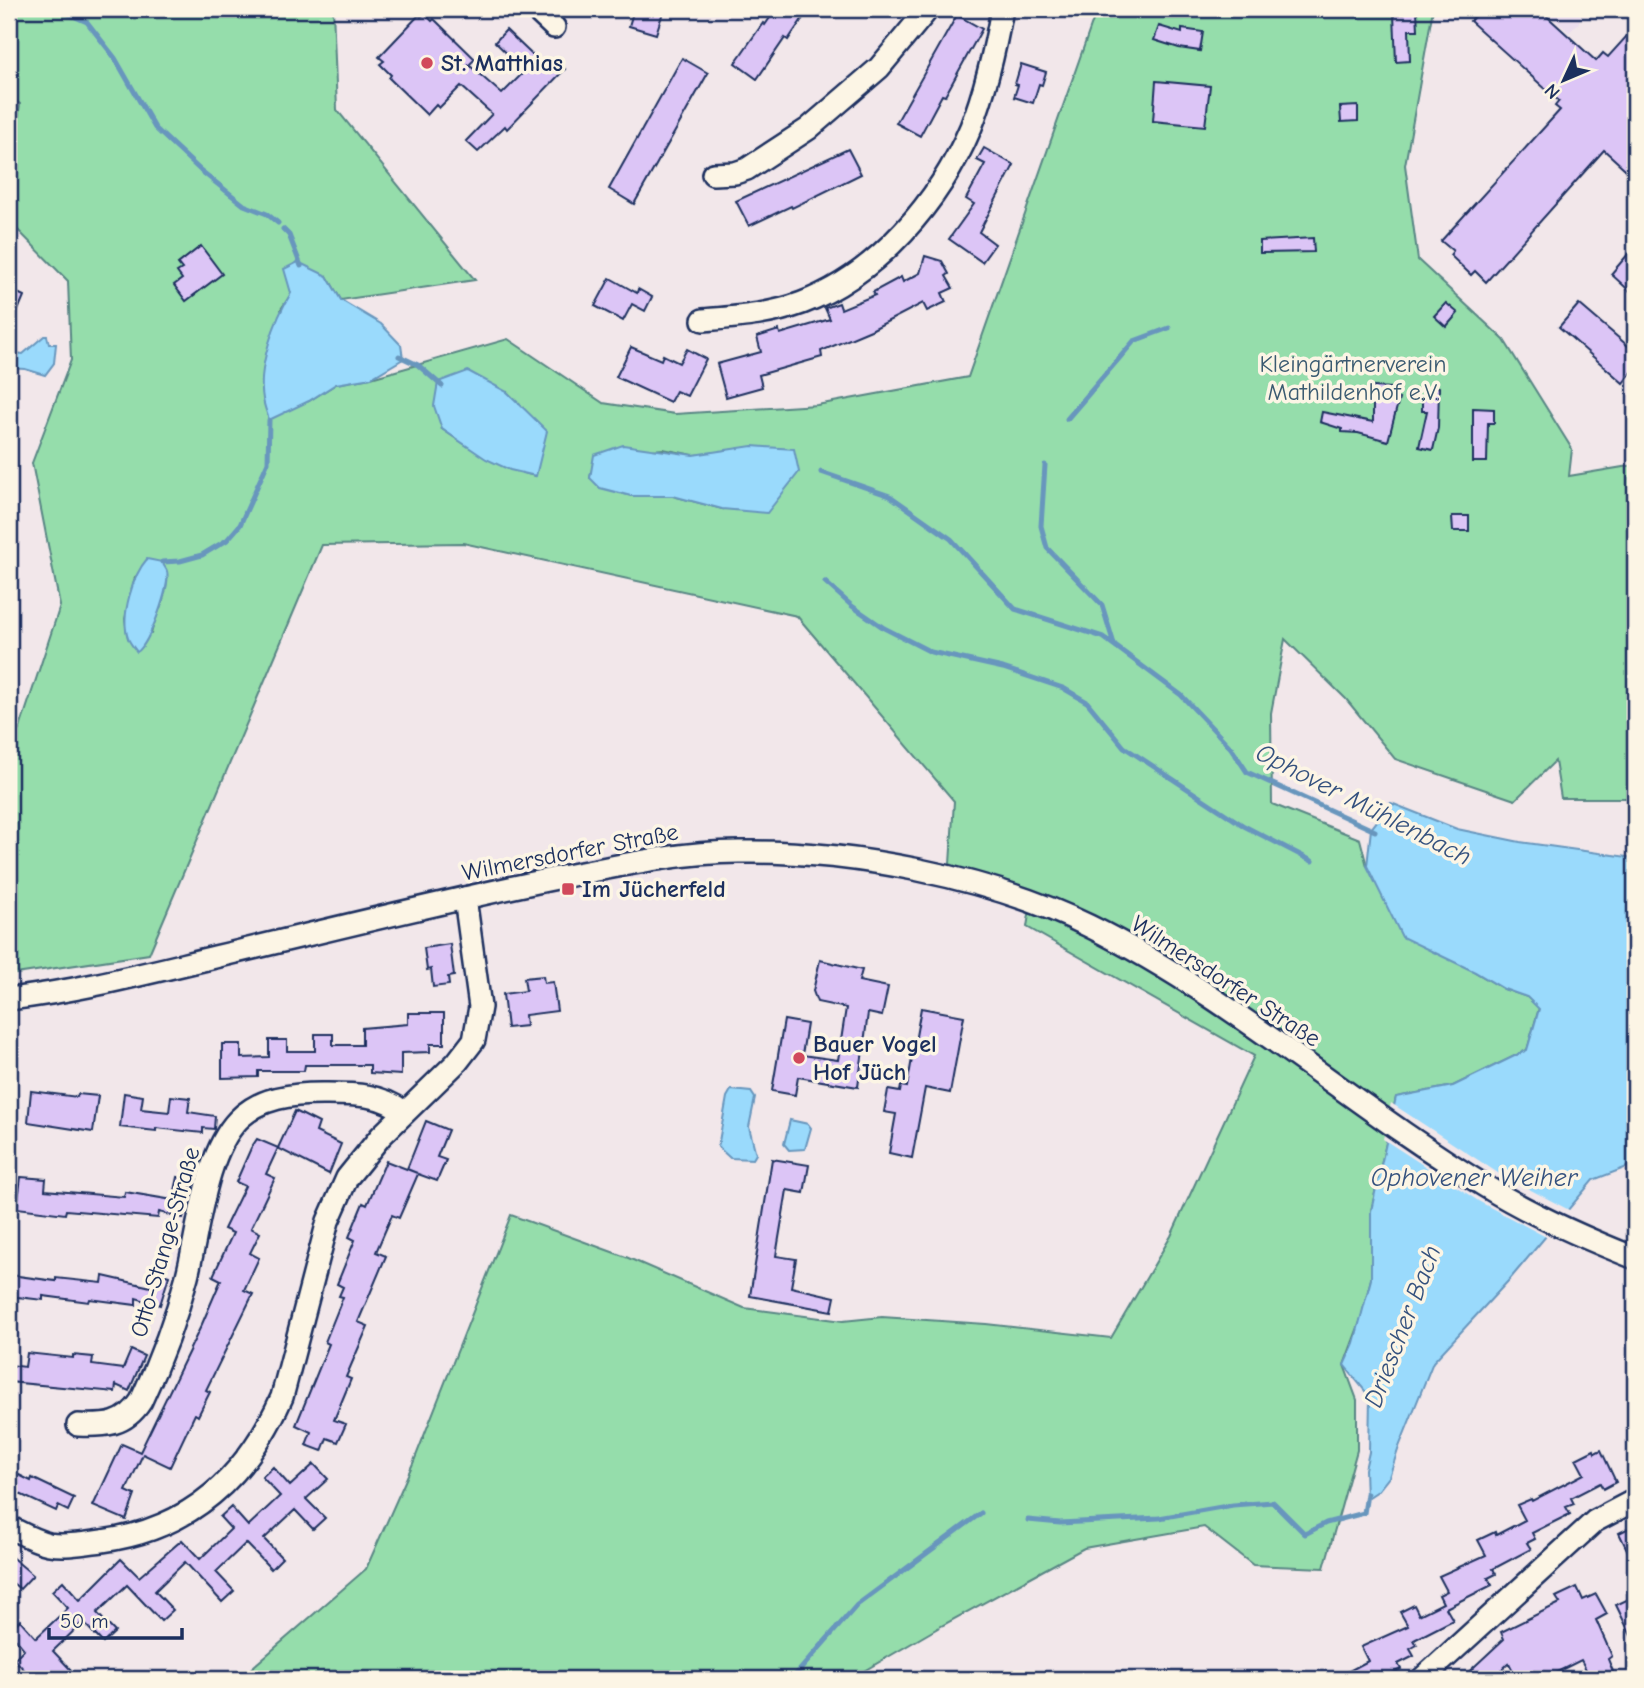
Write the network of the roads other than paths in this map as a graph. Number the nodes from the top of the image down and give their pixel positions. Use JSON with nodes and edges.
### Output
{"nodes":[{"id":1,"x":535,"y":9,"type":"edge"},
{"id":2,"x":928,"y":9,"type":"edge"},
{"id":3,"x":1002,"y":9,"type":"edge"},
{"id":4,"x":554,"y":27,"type":"dead end"},
{"id":5,"x":713,"y":174,"type":"dead end"},
{"id":6,"x":703,"y":320,"type":"dead end"},
{"id":7,"x":465,"y":898,"type":"junction"},
{"id":8,"x":9,"y":999,"type":"edge"},
{"id":9,"x":404,"y":1112,"type":"junction"},
{"id":10,"x":1635,"y":1258,"type":"edge"},
{"id":11,"x":78,"y":1425,"type":"dead end"},
{"id":12,"x":1635,"y":1500,"type":"edge"},
{"id":13,"x":9,"y":1527,"type":"edge"},
{"id":14,"x":1422,"y":1679,"type":"edge"}],
"edges":[{"from":1,"to":4,"type":"street"},
{"from":2,"to":5,"type":"street"},
{"from":3,"to":6,"type":"street"},
{"from":7,"to":8,"type":"street","name":"Wilmersdorfer Straße"},
{"from":7,"to":9,"type":"street"},
{"from":7,"to":10,"type":"street","name":"Wilmersdorfer Straße"},
{"from":9,"to":11,"type":"street","name":"Otto-Stange-Straße"},
{"from":9,"to":13,"type":"street"},
{"from":12,"to":14,"type":"street"}]}
